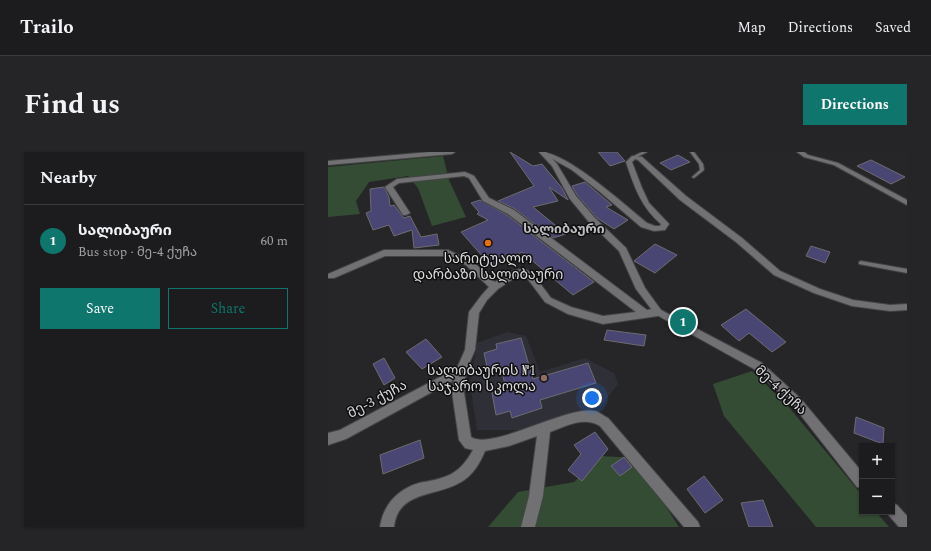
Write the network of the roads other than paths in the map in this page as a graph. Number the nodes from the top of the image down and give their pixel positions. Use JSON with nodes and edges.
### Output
{"nodes":[{"id":1,"x":452,"y":152,"type":"edge"},
{"id":2,"x":543,"y":152,"type":"edge"},
{"id":3,"x":644,"y":152,"type":"edge"},
{"id":4,"x":692,"y":152,"type":"edge"},
{"id":5,"x":800,"y":152,"type":"edge"},
{"id":6,"x":634,"y":158,"type":"junction"},
{"id":7,"x":328,"y":163,"type":"edge"},
{"id":8,"x":694,"y":177,"type":"dead end"},
{"id":9,"x":907,"y":203,"type":"edge"},
{"id":10,"x":406,"y":213,"type":"dead end"},
{"id":11,"x":861,"y":263,"type":"dead end"},
{"id":12,"x":907,"y":271,"type":"edge"},
{"id":13,"x":331,"y":276,"type":"dead end"},
{"id":14,"x":495,"y":287,"type":"junction"},
{"id":15,"x":907,"y":307,"type":"edge"},
{"id":16,"x":658,"y":312,"type":"junction"},
{"id":17,"x":646,"y":314,"type":"junction"},
{"id":18,"x":461,"y":371,"type":"junction"},
{"id":19,"x":544,"y":428,"type":"junction"},
{"id":20,"x":328,"y":439,"type":"edge"},
{"id":21,"x":481,"y":446,"type":"junction"},
{"id":22,"x":860,"y":479,"type":"edge"},
{"id":23,"x":895,"y":513,"type":"edge"},
{"id":24,"x":907,"y":526,"type":"edge"},
{"id":25,"x":387,"y":527,"type":"edge"},
{"id":26,"x":528,"y":527,"type":"edge"},
{"id":27,"x":693,"y":527,"type":"edge"}],
"edges":[{"from":1,"to":7,"type":"street"},
{"from":2,"to":6,"type":"street"},
{"from":2,"to":16,"type":"street"},
{"from":3,"to":6,"type":"lane"},
{"from":4,"to":8,"type":"lane"},
{"from":5,"to":9,"type":"street"},
{"from":6,"to":15,"type":"street"},
{"from":10,"to":17,"type":"street"},
{"from":11,"to":12,"type":"lane"},
{"from":13,"to":14,"type":"street"},
{"from":14,"to":17,"type":"street"},
{"from":14,"to":18,"type":"street"},
{"from":16,"to":17,"type":"street"},
{"from":16,"to":22,"type":"street","name":"მე-4 ქუჩა"},
{"from":18,"to":20,"type":"street","name":"მე-3 ქუჩა"},
{"from":18,"to":21,"type":"street"},
{"from":19,"to":21,"type":"street"},
{"from":19,"to":26,"type":"street"},
{"from":19,"to":27,"type":"street"},
{"from":21,"to":25,"type":"street"},
{"from":23,"to":24,"type":"street"}]}
